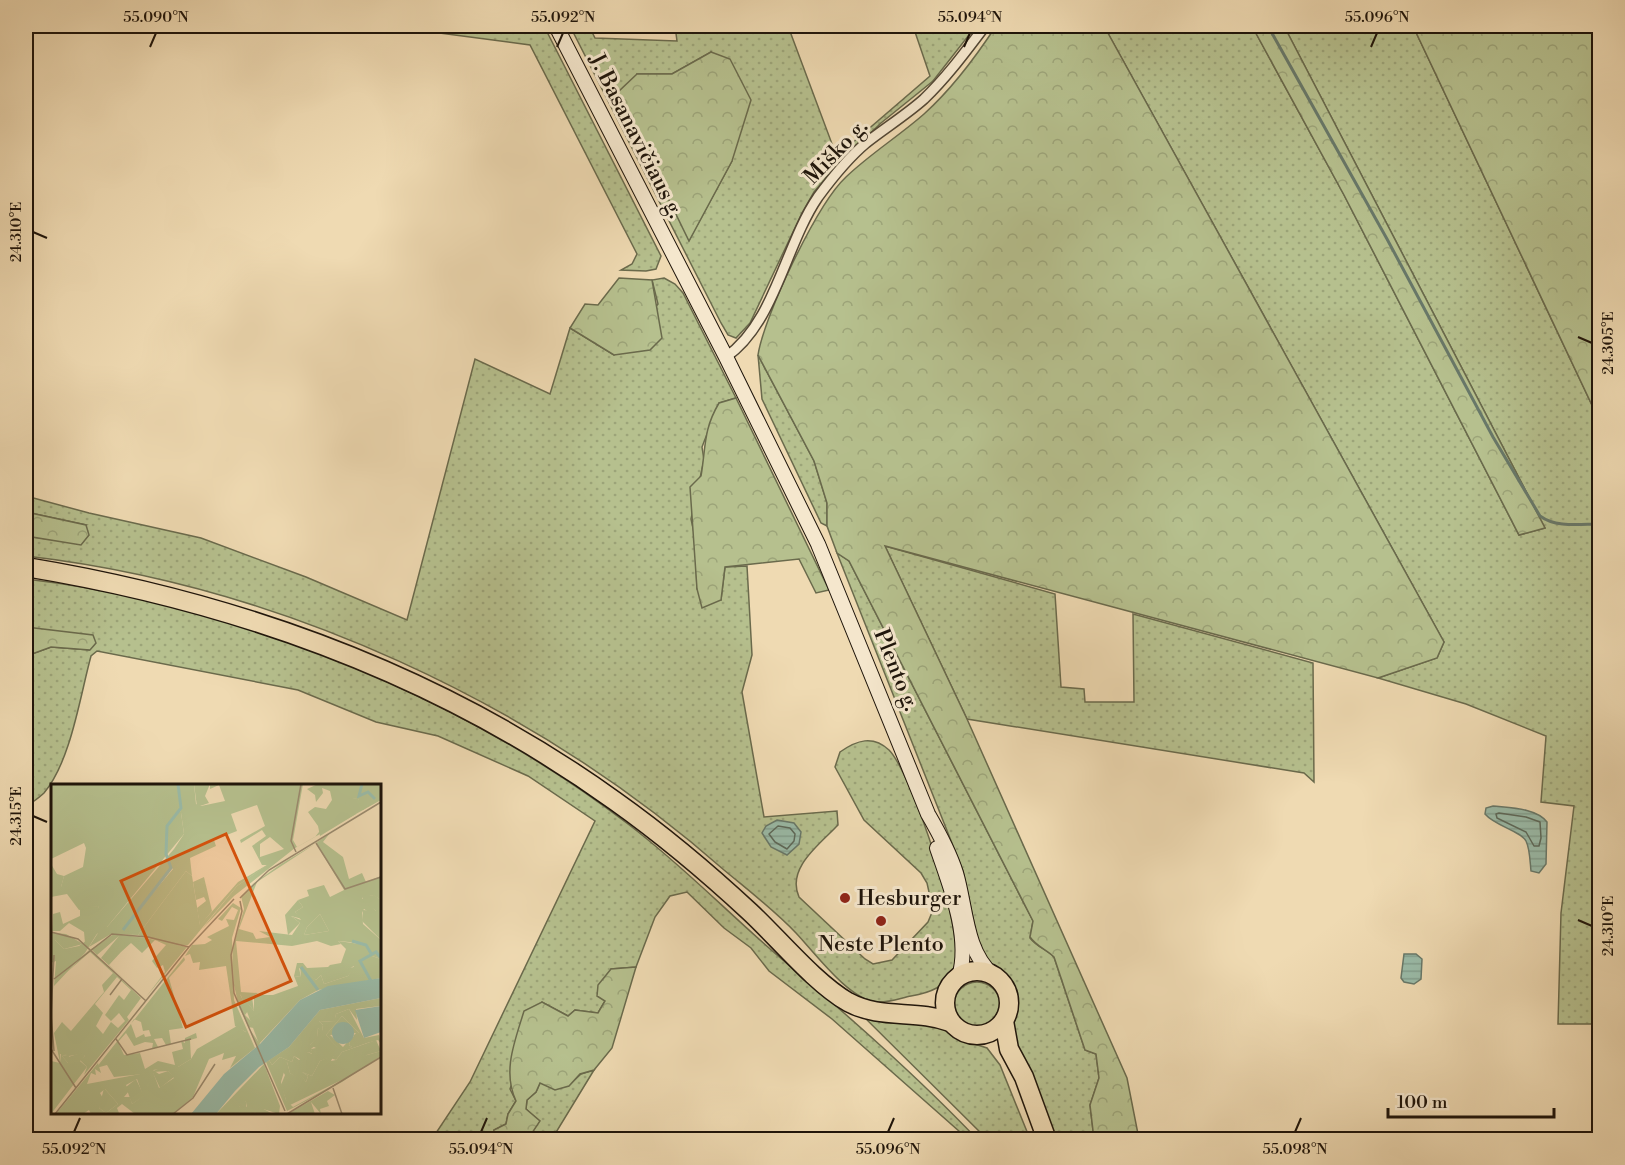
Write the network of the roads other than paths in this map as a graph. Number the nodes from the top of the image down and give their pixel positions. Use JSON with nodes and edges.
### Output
{"nodes":[{"id":1,"x":556,"y":26,"type":"edge"},
{"id":2,"x":985,"y":26,"type":"edge"},
{"id":3,"x":726,"y":357,"type":"junction"},
{"id":4,"x":26,"y":567,"type":"edge"},
{"id":5,"x":928,"y":814,"type":"junction"},
{"id":6,"x":993,"y":975,"type":"junction"},
{"id":7,"x":953,"y":983,"type":"junction"},
{"id":8,"x":863,"y":1008,"type":"junction"},
{"id":9,"x":1004,"y":1021,"type":"junction"},
{"id":10,"x":950,"y":1022,"type":"junction"},
{"id":11,"x":974,"y":1036,"type":"junction"},
{"id":12,"x":1036,"y":1140,"type":"edge"},
{"id":13,"x":1047,"y":1140,"type":"edge"}],
"edges":[{"from":1,"to":3,"type":"main road","name":"J. Basanavičiaus g."},
{"from":2,"to":3,"type":"street","name":"Miško g."},
{"from":3,"to":5,"type":"main road","name":"Plento g."},
{"from":4,"to":8,"type":"highway"},
{"from":5,"to":6,"type":"main road","name":"Plento g."},
{"from":5,"to":7,"type":"main road","name":"Plento g."},
{"from":6,"to":7,"type":"highway"},
{"from":6,"to":9,"type":"highway"},
{"from":7,"to":8,"type":"highway"},
{"from":7,"to":10,"type":"highway"},
{"from":8,"to":10,"type":"highway"},
{"from":9,"to":11,"type":"highway"},
{"from":9,"to":13,"type":"highway"},
{"from":10,"to":11,"type":"highway"},
{"from":11,"to":12,"type":"highway"}]}
